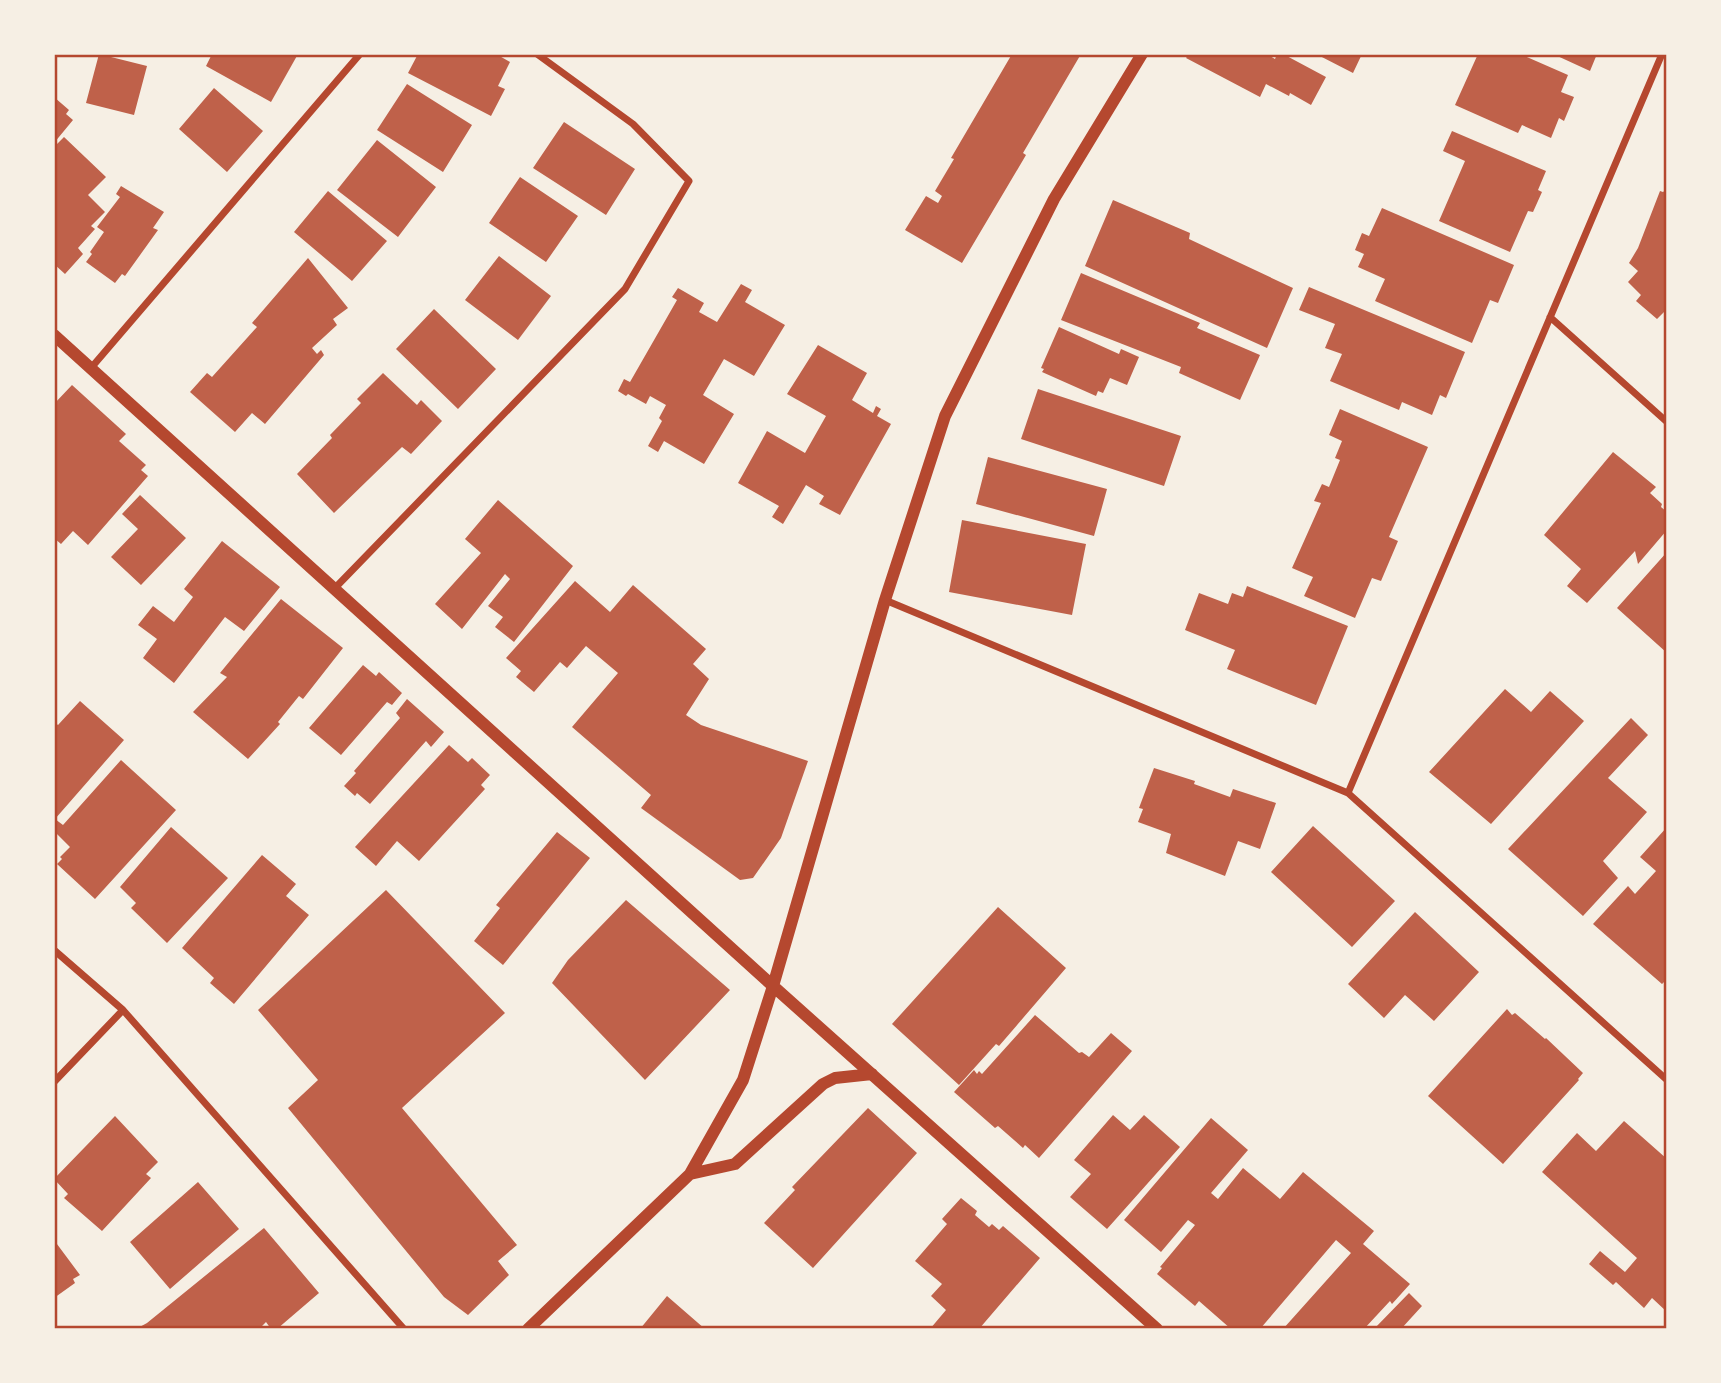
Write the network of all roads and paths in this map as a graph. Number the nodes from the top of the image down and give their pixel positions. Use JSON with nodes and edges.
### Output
{"nodes":[{"id":1,"x":360,"y":54,"type":"edge"},
{"id":2,"x":537,"y":54,"type":"edge"},
{"id":3,"x":1142,"y":54,"type":"edge"},
{"id":4,"x":1662,"y":54,"type":"edge"},
{"id":5,"x":1550,"y":317,"type":"junction"},
{"id":6,"x":54,"y":335,"type":"edge"},
{"id":7,"x":91,"y":368,"type":"junction"},
{"id":8,"x":1667,"y":422,"type":"edge"},
{"id":9,"x":335,"y":587,"type":"junction"},
{"id":10,"x":885,"y":600,"type":"junction"},
{"id":11,"x":1348,"y":793,"type":"junction"},
{"id":12,"x":54,"y":950,"type":"edge"},
{"id":13,"x":773,"y":986,"type":"junction"},
{"id":14,"x":123,"y":1010,"type":"junction"},
{"id":15,"x":872,"y":1074,"type":"junction"},
{"id":16,"x":1667,"y":1080,"type":"edge"},
{"id":17,"x":54,"y":1082,"type":"edge"},
{"id":18,"x":690,"y":1174,"type":"junction"},
{"id":19,"x":404,"y":1329,"type":"edge"},
{"id":20,"x":528,"y":1329,"type":"edge"},
{"id":21,"x":1157,"y":1329,"type":"edge"}],
"edges":[{"from":1,"to":7,"type":"street"},
{"from":2,"to":9,"type":"street"},
{"from":3,"to":10,"type":"street"},
{"from":4,"to":5,"type":"street"},
{"from":5,"to":8,"type":"street"},
{"from":5,"to":11,"type":"street"},
{"from":6,"to":7,"type":"street"},
{"from":7,"to":9,"type":"street"},
{"from":9,"to":13,"type":"street"},
{"from":10,"to":11,"type":"street"},
{"from":10,"to":13,"type":"street"},
{"from":11,"to":16,"type":"street"},
{"from":12,"to":14,"type":"street"},
{"from":13,"to":15,"type":"street"},
{"from":13,"to":18,"type":"street"},
{"from":14,"to":17,"type":"street"},
{"from":14,"to":19,"type":"street"},
{"from":15,"to":18,"type":"street"},
{"from":15,"to":21,"type":"street"},
{"from":18,"to":20,"type":"street"}]}
